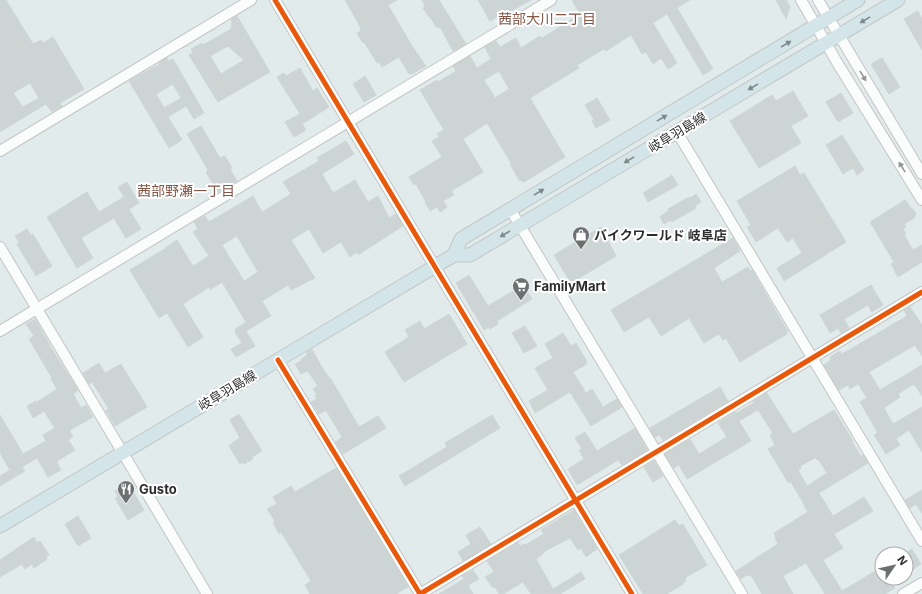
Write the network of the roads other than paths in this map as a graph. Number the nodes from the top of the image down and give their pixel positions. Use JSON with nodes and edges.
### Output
{"nodes":[{"id":1,"x":251,"y":0,"type":"edge"},
{"id":2,"x":275,"y":0,"type":"edge"},
{"id":3,"x":551,"y":0,"type":"edge"},
{"id":4,"x":801,"y":0,"type":"edge"},
{"id":5,"x":818,"y":0,"type":"edge"},
{"id":6,"x":858,"y":0,"type":"edge"},
{"id":7,"x":898,"y":0,"type":"edge"},
{"id":8,"x":829,"y":18,"type":"junction"},
{"id":9,"x":817,"y":26,"type":"junction"},
{"id":10,"x":840,"y":36,"type":"junction"},
{"id":11,"x":827,"y":43,"type":"junction"},
{"id":12,"x":348,"y":122,"type":"junction"},
{"id":13,"x":677,"y":132,"type":"junction"},
{"id":14,"x":0,"y":151,"type":"edge"},
{"id":15,"x":922,"y":174,"type":"edge"},
{"id":16,"x":922,"y":200,"type":"edge"},
{"id":17,"x":510,"y":209,"type":"junction"},
{"id":18,"x":520,"y":225,"type":"junction"},
{"id":19,"x":0,"y":247,"type":"edge"},
{"id":20,"x":454,"y":256,"type":"junction"},
{"id":21,"x":434,"y":267,"type":"junction"},
{"id":22,"x":922,"y":292,"type":"edge"},
{"id":23,"x":37,"y":309,"type":"junction"},
{"id":24,"x":0,"y":331,"type":"edge"},
{"id":25,"x":813,"y":358,"type":"junction"},
{"id":26,"x":278,"y":360,"type":"junction"},
{"id":27,"x":122,"y":452,"type":"junction"},
{"id":28,"x":656,"y":452,"type":"junction"},
{"id":29,"x":575,"y":500,"type":"junction"},
{"id":30,"x":0,"y":526,"type":"edge"},
{"id":31,"x":922,"y":541,"type":"edge"},
{"id":32,"x":922,"y":582,"type":"edge"},
{"id":33,"x":207,"y":594,"type":"edge"},
{"id":34,"x":632,"y":594,"type":"edge"},
{"id":35,"x":742,"y":594,"type":"edge"},
{"id":36,"x":903,"y":594,"type":"edge"}],
"edges":[{"from":1,"to":14,"type":"street"},
{"from":2,"to":12,"type":"street"},
{"from":3,"to":12,"type":"street"},
{"from":4,"to":9,"type":"street"},
{"from":5,"to":8,"type":"street"},
{"from":6,"to":8,"type":"main road","name":"岐阜羽島線"},
{"from":7,"to":10,"type":"main road","name":"岐阜羽島線","one_way":true},
{"from":8,"to":9,"type":"main road","name":"岐阜羽島線"},
{"from":8,"to":10,"type":"street"},
{"from":9,"to":11,"type":"street"},
{"from":17,"to":9,"type":"main road","name":"岐阜羽島線","one_way":true},
{"from":10,"to":11,"type":"main road","name":"岐阜羽島線"},
{"from":10,"to":15,"type":"street","one_way":true},
{"from":11,"to":13,"type":"main road","name":"岐阜羽島線","one_way":true},
{"from":16,"to":11,"type":"street","one_way":true},
{"from":12,"to":21,"type":"street"},
{"from":12,"to":23,"type":"street"},
{"from":13,"to":18,"type":"main road","name":"岐阜羽島線","one_way":true},
{"from":13,"to":25,"type":"street"},
{"from":17,"to":18,"type":"street"},
{"from":17,"to":20,"type":"main road","name":"岐阜羽島線"},
{"from":18,"to":20,"type":"main road","name":"岐阜羽島線","one_way":true},
{"from":18,"to":28,"type":"street"},
{"from":19,"to":23,"type":"street"},
{"from":20,"to":21,"type":"main road","name":"岐阜羽島線"},
{"from":21,"to":26,"type":"main road","name":"岐阜羽島線"},
{"from":21,"to":29,"type":"street"},
{"from":22,"to":25,"type":"street"},
{"from":23,"to":24,"type":"street"},
{"from":23,"to":27,"type":"street"},
{"from":25,"to":28,"type":"street"},
{"from":25,"to":31,"type":"street"},
{"from":26,"to":27,"type":"main road","name":"岐阜羽島線"},
{"from":26,"to":29,"type":"street"},
{"from":27,"to":30,"type":"main road","name":"岐阜羽島線"},
{"from":27,"to":33,"type":"street"},
{"from":28,"to":29,"type":"street"},
{"from":28,"to":35,"type":"street"},
{"from":29,"to":34,"type":"street"},
{"from":32,"to":36,"type":"street"}]}
